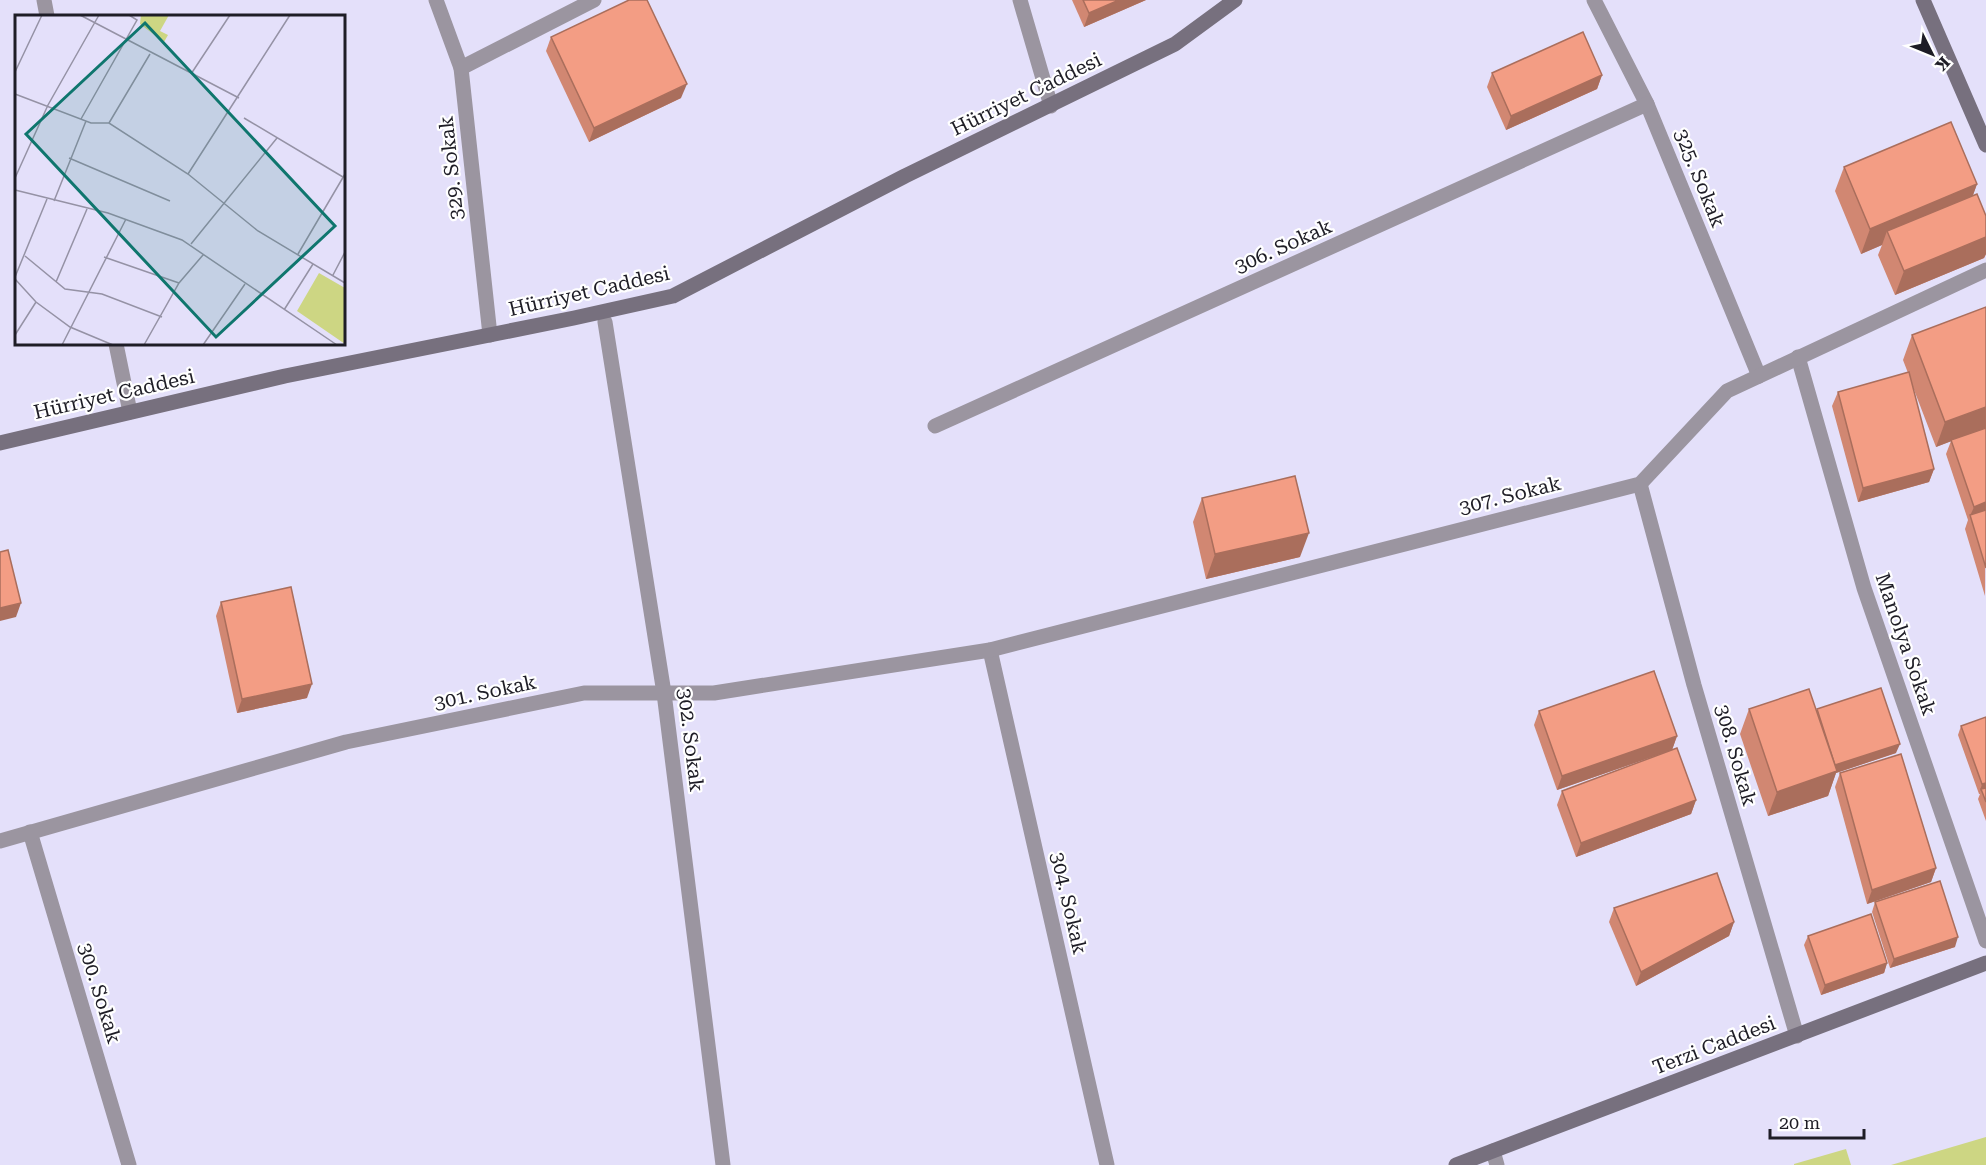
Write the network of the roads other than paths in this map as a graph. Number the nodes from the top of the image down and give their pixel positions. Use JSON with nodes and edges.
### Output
{"nodes":[{"id":1,"x":44,"y":0,"type":"edge"},
{"id":2,"x":436,"y":0,"type":"edge"},
{"id":3,"x":594,"y":0,"type":"edge"},
{"id":4,"x":1020,"y":0,"type":"edge"},
{"id":5,"x":1235,"y":0,"type":"edge"},
{"id":6,"x":1594,"y":0,"type":"edge"},
{"id":7,"x":1923,"y":0,"type":"edge"},
{"id":8,"x":47,"y":15,"type":"edge"},
{"id":9,"x":461,"y":68,"type":"junction"},
{"id":10,"x":1647,"y":104,"type":"junction"},
{"id":11,"x":1051,"y":106,"type":"junction"},
{"id":12,"x":1986,"y":145,"type":"edge"},
{"id":13,"x":1986,"y":270,"type":"edge"},
{"id":14,"x":605,"y":322,"type":"dead end"},
{"id":15,"x":490,"y":335,"type":"junction"},
{"id":16,"x":116,"y":345,"type":"edge"},
{"id":17,"x":1798,"y":357,"type":"junction"},
{"id":18,"x":1759,"y":376,"type":"junction"},
{"id":19,"x":130,"y":412,"type":"junction"},
{"id":20,"x":935,"y":426,"type":"dead end"},
{"id":21,"x":0,"y":443,"type":"edge"},
{"id":22,"x":1640,"y":484,"type":"junction"},
{"id":23,"x":990,"y":650,"type":"junction"},
{"id":24,"x":664,"y":693,"type":"junction"},
{"id":25,"x":30,"y":832,"type":"junction"},
{"id":26,"x":0,"y":840,"type":"edge"},
{"id":27,"x":1986,"y":941,"type":"edge"},
{"id":28,"x":1986,"y":963,"type":"edge"},
{"id":29,"x":1797,"y":1036,"type":"junction"},
{"id":30,"x":1495,"y":1158,"type":"edge"},
{"id":31,"x":129,"y":1165,"type":"edge"},
{"id":32,"x":723,"y":1165,"type":"edge"},
{"id":33,"x":1107,"y":1165,"type":"edge"},
{"id":34,"x":1456,"y":1165,"type":"edge"}],
"edges":[{"from":1,"to":8,"type":"street"},
{"from":2,"to":9,"type":"street","name":"329. Sokak"},
{"from":3,"to":9,"type":"street"},
{"from":4,"to":11,"type":"street"},
{"from":5,"to":11,"type":"street","name":"Hürriyet Caddesi"},
{"from":6,"to":10,"type":"street","name":"325. Sokak"},
{"from":7,"to":12,"type":"street"},
{"from":9,"to":15,"type":"street","name":"329. Sokak"},
{"from":10,"to":18,"type":"street","name":"325. Sokak"},
{"from":10,"to":20,"type":"street","name":"306. Sokak"},
{"from":11,"to":15,"type":"street","name":"Hürriyet Caddesi"},
{"from":13,"to":17,"type":"street"},
{"from":14,"to":24,"type":"street","name":"302. Sokak"},
{"from":15,"to":19,"type":"street","name":"Hürriyet Caddesi"},
{"from":16,"to":19,"type":"street"},
{"from":17,"to":18,"type":"street"},
{"from":17,"to":27,"type":"street","name":"Manolya Sokak"},
{"from":18,"to":22,"type":"street"},
{"from":19,"to":21,"type":"street","name":"Hürriyet Caddesi"},
{"from":22,"to":23,"type":"street","name":"307. Sokak"},
{"from":22,"to":29,"type":"street","name":"308. Sokak"},
{"from":23,"to":24,"type":"street","name":"301. Sokak"},
{"from":23,"to":33,"type":"street","name":"304. Sokak"},
{"from":24,"to":25,"type":"street","name":"301. Sokak"},
{"from":24,"to":32,"type":"street","name":"302. Sokak"},
{"from":25,"to":26,"type":"street","name":"301. Sokak"},
{"from":25,"to":31,"type":"street","name":"300. Sokak"},
{"from":28,"to":29,"type":"street","name":"Terzi Caddesi"},
{"from":29,"to":30,"type":"street","name":"Terzi Caddesi"},
{"from":30,"to":34,"type":"street","name":"Terzi Caddesi"}]}
